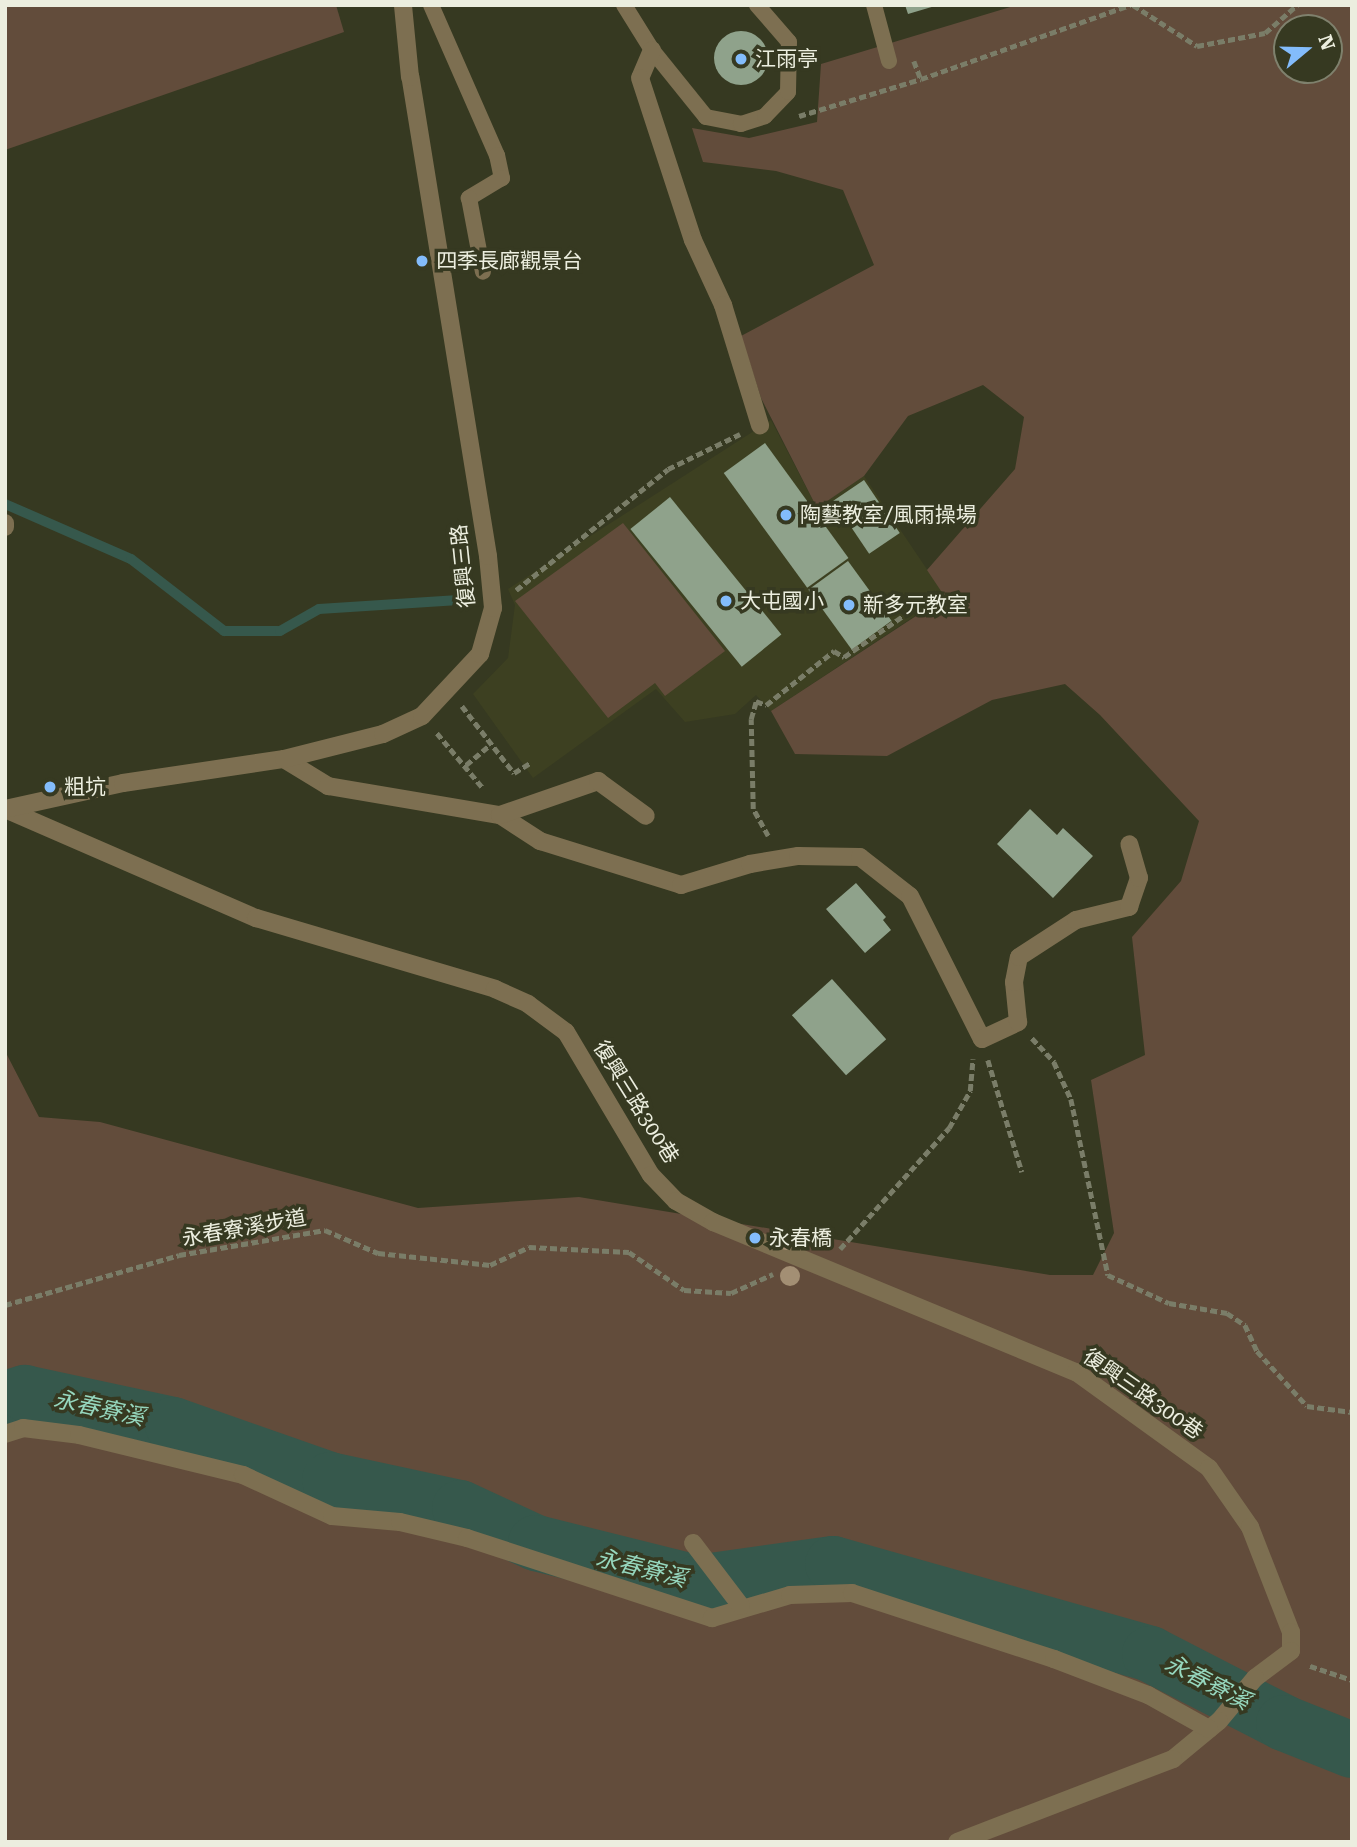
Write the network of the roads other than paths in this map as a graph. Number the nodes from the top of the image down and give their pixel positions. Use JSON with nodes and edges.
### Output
{"nodes":[{"id":1,"x":403,"y":5,"type":"edge"},
{"id":2,"x":430,"y":5,"type":"edge"},
{"id":3,"x":624,"y":5,"type":"edge"},
{"id":4,"x":757,"y":5,"type":"edge"},
{"id":5,"x":874,"y":5,"type":"edge"},
{"id":6,"x":652,"y":50,"type":"junction"},
{"id":7,"x":888,"y":61,"type":"dead end"},
{"id":8,"x":483,"y":272,"type":"dead end"},
{"id":9,"x":760,"y":425,"type":"road end"},
{"id":10,"x":284,"y":759,"type":"junction"},
{"id":11,"x":5,"y":809,"type":"edge"},
{"id":12,"x":500,"y":815,"type":"junction"},
{"id":13,"x":646,"y":816,"type":"dead end"},
{"id":14,"x":1129,"y":844,"type":"dead end"},
{"id":15,"x":5,"y":1434,"type":"edge"},
{"id":16,"x":693,"y":1543,"type":"dead end"},
{"id":17,"x":741,"y":1606,"type":"junction"},
{"id":18,"x":1214,"y":1725,"type":"junction"},
{"id":19,"x":957,"y":1842,"type":"edge"}],
"edges":[{"from":1,"to":10,"type":"street","name":"復興三路"},
{"from":2,"to":8,"type":"lane"},
{"from":3,"to":6,"type":"lane"},
{"from":4,"to":6,"type":"lane"},
{"from":5,"to":7,"type":"lane"},
{"from":6,"to":9,"type":"street"},
{"from":10,"to":11,"type":"street","name":"復興三路"},
{"from":10,"to":12,"type":"street"},
{"from":11,"to":18,"type":"street","name":"復興三路300巷"},
{"from":12,"to":13,"type":"street"},
{"from":12,"to":14,"type":"street"},
{"from":15,"to":17,"type":"street"},
{"from":16,"to":17,"type":"street"},
{"from":17,"to":18,"type":"street"},
{"from":18,"to":19,"type":"street"}]}
